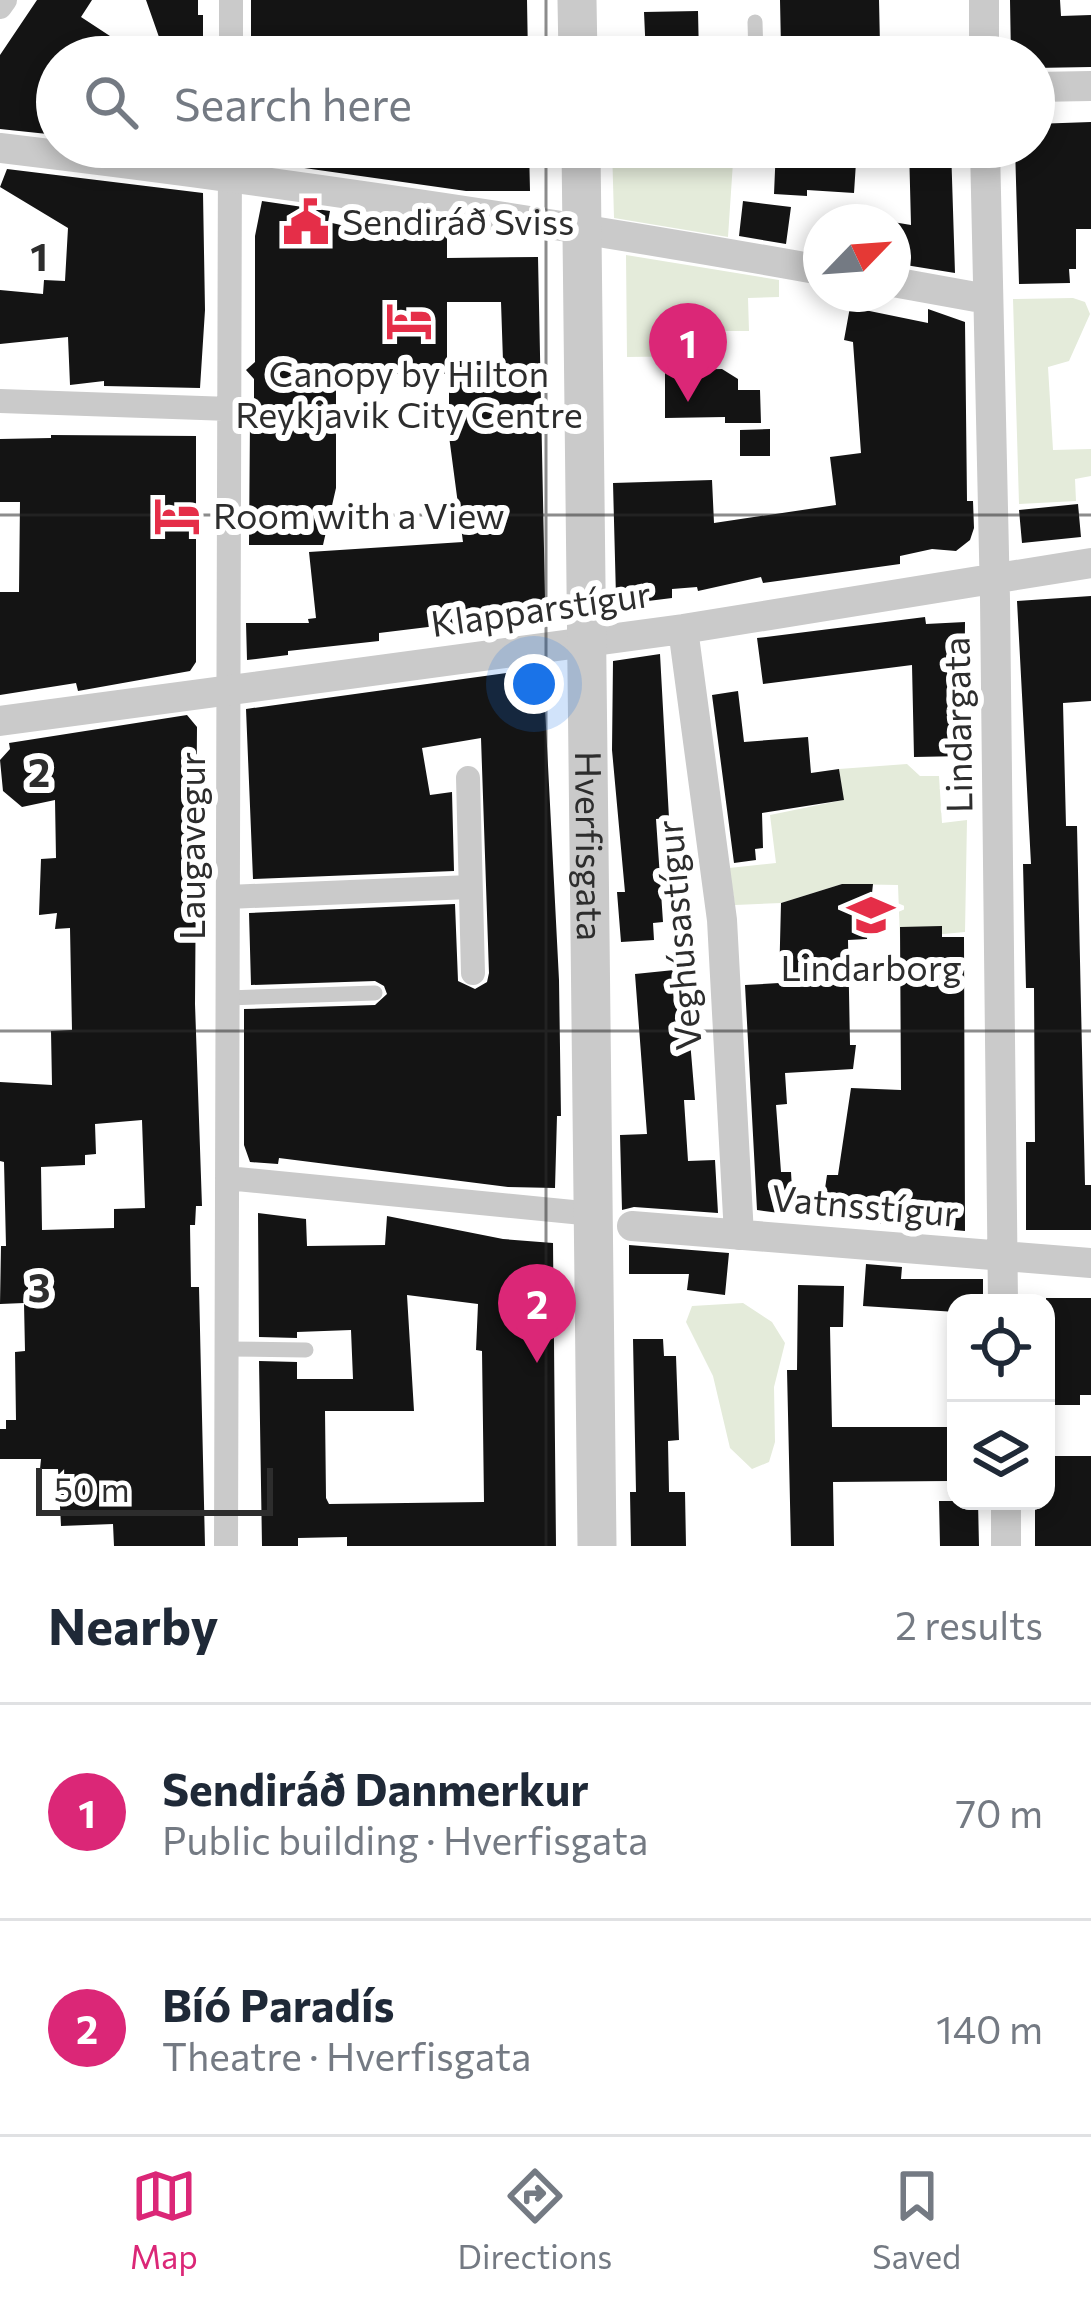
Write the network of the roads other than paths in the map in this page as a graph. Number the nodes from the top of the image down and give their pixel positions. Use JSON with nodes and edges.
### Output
{"nodes":[{"id":1,"x":231,"y":0,"type":"edge"},
{"id":2,"x":577,"y":0,"type":"edge"},
{"id":3,"x":984,"y":0,"type":"edge"},
{"id":4,"x":755,"y":22,"type":"dead end"},
{"id":5,"x":231,"y":36,"type":"edge"},
{"id":6,"x":578,"y":36,"type":"edge"},
{"id":7,"x":755,"y":36,"type":"edge"},
{"id":8,"x":984,"y":36,"type":"edge"},
{"id":9,"x":1091,"y":86,"type":"edge"},
{"id":10,"x":1055,"y":87,"type":"edge"},
{"id":11,"x":0,"y":148,"type":"edge"},
{"id":12,"x":36,"y":150,"type":"edge"},
{"id":13,"x":230,"y":168,"type":"edge"},
{"id":14,"x":267,"y":168,"type":"edge"},
{"id":15,"x":581,"y":168,"type":"edge"},
{"id":16,"x":985,"y":168,"type":"edge"},
{"id":17,"x":583,"y":228,"type":"junction"},
{"id":18,"x":803,"y":267,"type":"edge"},
{"id":19,"x":911,"y":285,"type":"edge"},
{"id":20,"x":987,"y":299,"type":"junction"},
{"id":21,"x":0,"y":401,"type":"edge"},
{"id":22,"x":230,"y":409,"type":"junction"},
{"id":23,"x":1091,"y":563,"type":"edge"},
{"id":24,"x":994,"y":577,"type":"junction"},
{"id":25,"x":683,"y":629,"type":"junction"},
{"id":26,"x":586,"y":642,"type":"junction"},
{"id":27,"x":229,"y":690,"type":"junction"},
{"id":28,"x":0,"y":721,"type":"edge"},
{"id":29,"x":468,"y":778,"type":"dead end"},
{"id":30,"x":470,"y":887,"type":"junction"},
{"id":31,"x":228,"y":897,"type":"junction"},
{"id":32,"x":473,"y":973,"type":"dead end"},
{"id":33,"x":375,"y":994,"type":"dead end"},
{"id":34,"x":227,"y":998,"type":"junction"},
{"id":35,"x":227,"y":1178,"type":"junction"},
{"id":36,"x":593,"y":1214,"type":"junction"},
{"id":37,"x":632,"y":1226,"type":"dead end"},
{"id":38,"x":739,"y":1235,"type":"junction"},
{"id":39,"x":1002,"y":1256,"type":"junction"},
{"id":40,"x":1091,"y":1263,"type":"edge"},
{"id":41,"x":1003,"y":1294,"type":"edge"},
{"id":42,"x":226,"y":1349,"type":"junction"},
{"id":43,"x":306,"y":1350,"type":"dead end"},
{"id":44,"x":1006,"y":1510,"type":"edge"},
{"id":45,"x":226,"y":1546,"type":"edge"},
{"id":46,"x":597,"y":1546,"type":"edge"},
{"id":47,"x":1006,"y":1546,"type":"edge"}],
"edges":[{"from":1,"to":5,"type":"street"},
{"from":2,"to":6,"type":"street"},
{"from":3,"to":8,"type":"street"},
{"from":4,"to":7,"type":"lane"},
{"from":9,"to":10,"type":"street"},
{"from":11,"to":12,"type":"street"},
{"from":13,"to":22,"type":"street","name":"Laugavegur"},
{"from":14,"to":17,"type":"street"},
{"from":15,"to":17,"type":"street","name":"Hverfisgata"},
{"from":16,"to":20,"type":"street","name":"Lindargata"},
{"from":17,"to":18,"type":"street"},
{"from":17,"to":26,"type":"street","name":"Hverfisgata"},
{"from":19,"to":20,"type":"street"},
{"from":20,"to":24,"type":"street","name":"Lindargata"},
{"from":21,"to":22,"type":"street"},
{"from":22,"to":27,"type":"street","name":"Laugavegur"},
{"from":23,"to":24,"type":"street","name":"Klapparstígur"},
{"from":24,"to":25,"type":"street","name":"Klapparstígur"},
{"from":24,"to":39,"type":"street","name":"Lindargata"},
{"from":25,"to":26,"type":"street","name":"Klapparstígur"},
{"from":25,"to":38,"type":"street","name":"Veghúsastígur"},
{"from":26,"to":27,"type":"street","name":"Klapparstígur"},
{"from":26,"to":36,"type":"street","name":"Hverfisgata"},
{"from":27,"to":28,"type":"street","name":"Klapparstígur"},
{"from":27,"to":31,"type":"street","name":"Laugavegur"},
{"from":29,"to":30,"type":"street"},
{"from":30,"to":31,"type":"street"},
{"from":30,"to":32,"type":"street"},
{"from":31,"to":34,"type":"street","name":"Laugavegur"},
{"from":33,"to":34,"type":"lane"},
{"from":34,"to":35,"type":"street","name":"Laugavegur"},
{"from":35,"to":36,"type":"street"},
{"from":35,"to":42,"type":"street","name":"Laugavegur"},
{"from":36,"to":46,"type":"street","name":"Hverfisgata"},
{"from":37,"to":38,"type":"street","name":"Vatnsstígur"},
{"from":38,"to":39,"type":"street","name":"Vatnsstígur"},
{"from":39,"to":40,"type":"street","name":"Vatnsstígur"},
{"from":39,"to":41,"type":"street","name":"Lindargata"},
{"from":42,"to":43,"type":"lane"},
{"from":42,"to":45,"type":"street","name":"Laugavegur"},
{"from":44,"to":47,"type":"street"}]}
